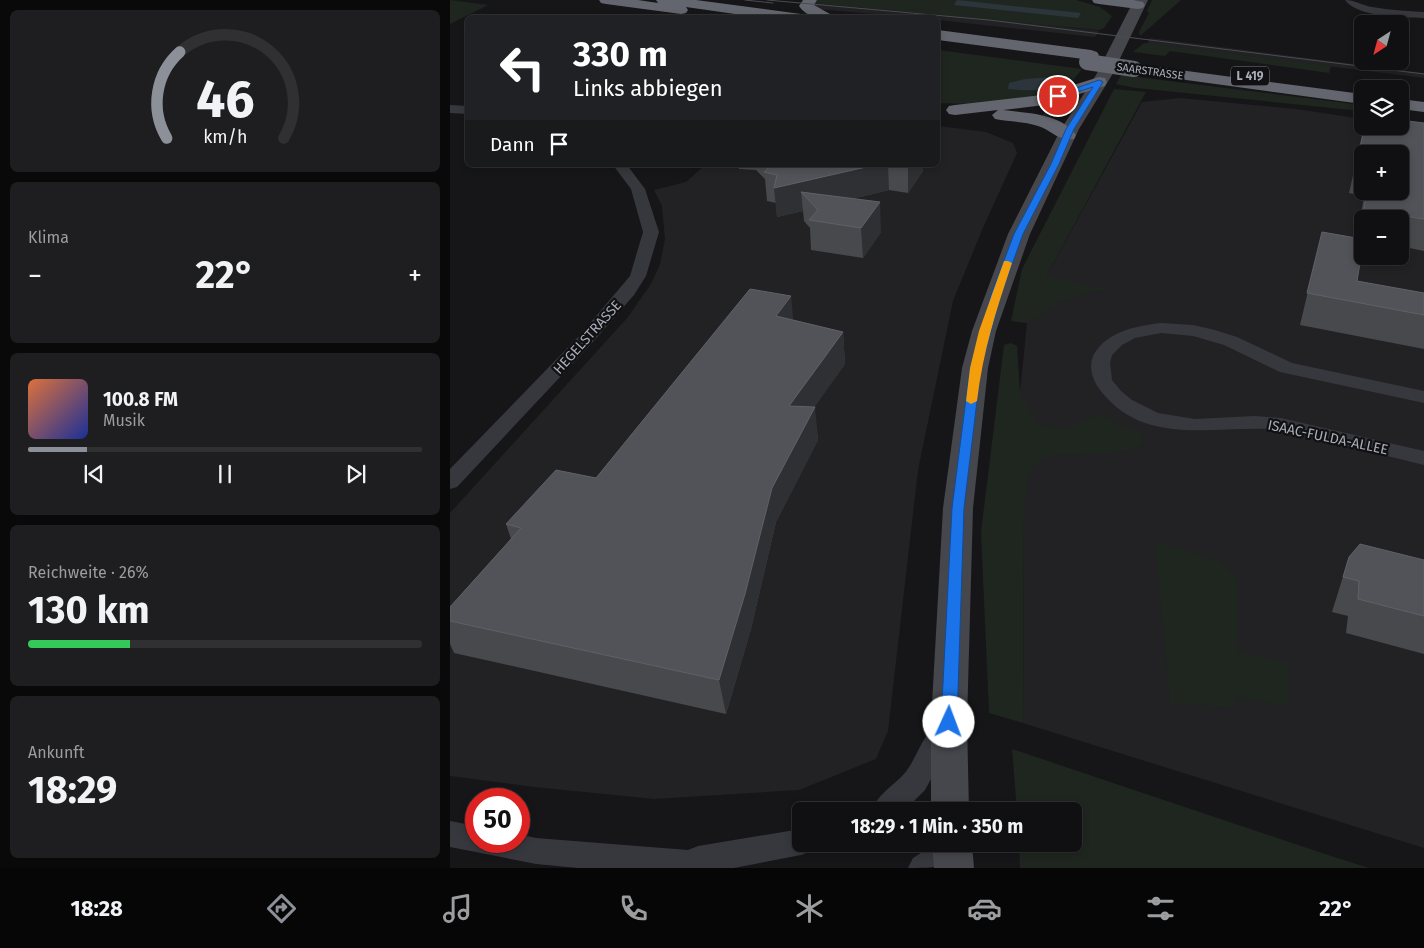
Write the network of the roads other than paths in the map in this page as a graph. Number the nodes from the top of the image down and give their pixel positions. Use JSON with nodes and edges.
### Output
{"nodes":[{"id":1,"x":605,"y":0,"type":"edge"},
{"id":2,"x":810,"y":0,"type":"edge"},
{"id":3,"x":1099,"y":0,"type":"edge"},
{"id":4,"x":1350,"y":0,"type":"edge"},
{"id":5,"x":667,"y":1,"type":"edge"},
{"id":6,"x":783,"y":2,"type":"dead end"},
{"id":7,"x":1137,"y":2,"type":"edge"},
{"id":8,"x":646,"y":15,"type":"edge"},
{"id":9,"x":719,"y":15,"type":"edge"},
{"id":10,"x":777,"y":15,"type":"edge"},
{"id":11,"x":822,"y":15,"type":"edge"},
{"id":12,"x":1424,"y":15,"type":"edge"},
{"id":13,"x":940,"y":35,"type":"edge"},
{"id":14,"x":940,"y":44,"type":"edge"},
{"id":15,"x":1089,"y":58,"type":"junction"},
{"id":16,"x":1136,"y":65,"type":"junction"},
{"id":17,"x":1099,"y":82,"type":"junction"},
{"id":18,"x":1354,"y":89,"type":"edge"},
{"id":19,"x":1409,"y":97,"type":"edge"},
{"id":20,"x":1354,"y":98,"type":"edge"},
{"id":21,"x":1424,"y":99,"type":"edge"},
{"id":22,"x":1409,"y":105,"type":"edge"},
{"id":23,"x":1424,"y":107,"type":"edge"},
{"id":24,"x":946,"y":109,"type":"edge"},
{"id":25,"x":450,"y":110,"type":"edge"},
{"id":26,"x":465,"y":110,"type":"edge"},
{"id":27,"x":940,"y":116,"type":"edge"},
{"id":28,"x":1067,"y":136,"type":"junction"},
{"id":29,"x":622,"y":167,"type":"edge"},
{"id":30,"x":1424,"y":397,"type":"edge"},
{"id":31,"x":1424,"y":458,"type":"edge"},
{"id":32,"x":450,"y":482,"type":"edge"},
{"id":33,"x":949,"y":722,"type":"junction"},
{"id":34,"x":894,"y":802,"type":"edge"},
{"id":35,"x":946,"y":802,"type":"edge"},
{"id":36,"x":450,"y":834,"type":"edge"},
{"id":37,"x":465,"y":837,"type":"edge"},
{"id":38,"x":792,"y":844,"type":"edge"},
{"id":39,"x":530,"y":850,"type":"edge"},
{"id":40,"x":678,"y":863,"type":"junction"},
{"id":41,"x":719,"y":868,"type":"edge"}],
"edges":[{"from":1,"to":8,"type":"highway"},
{"from":1,"to":9,"type":"highway"},
{"from":2,"to":11,"type":"highway"},
{"from":3,"to":7,"type":"highway"},
{"from":4,"to":12,"type":"street"},
{"from":5,"to":6,"type":"highway"},
{"from":5,"to":10,"type":"highway"},
{"from":7,"to":17,"type":"main road"},
{"from":13,"to":15,"type":"highway","name":"SAARSTRASSE","number":"L 419"},
{"from":14,"to":15,"type":"highway","name":"SAARSTRASSE","number":"L 419"},
{"from":15,"to":16,"type":"highway","name":"SAARSTRASSE","number":"L 419","bridge":true},
{"from":16,"to":18,"type":"highway","name":"SAARSTRASSE","number":"L 419"},
{"from":16,"to":20,"type":"highway","name":"SAARSTRASSE","number":"L 419"},
{"from":17,"to":24,"type":"highway"},
{"from":17,"to":28,"type":"main road"},
{"from":19,"to":21,"type":"highway"},
{"from":22,"to":23,"type":"highway"},
{"from":24,"to":28,"type":"highway"},
{"from":25,"to":26,"type":"street"},
{"from":27,"to":28,"type":"highway"},
{"from":28,"to":33,"type":"main road"},
{"from":29,"to":32,"type":"street","name":"HEGELSTRASSE"},
{"from":30,"to":31,"type":"street","name":"ISAAC-FULDA-ALLEE"},
{"from":33,"to":34,"type":"street"},
{"from":33,"to":35,"type":"main road"},
{"from":36,"to":37,"type":"street"},
{"from":38,"to":40,"type":"street"},
{"from":39,"to":40,"type":"street"},
{"from":40,"to":41,"type":"street"}]}
